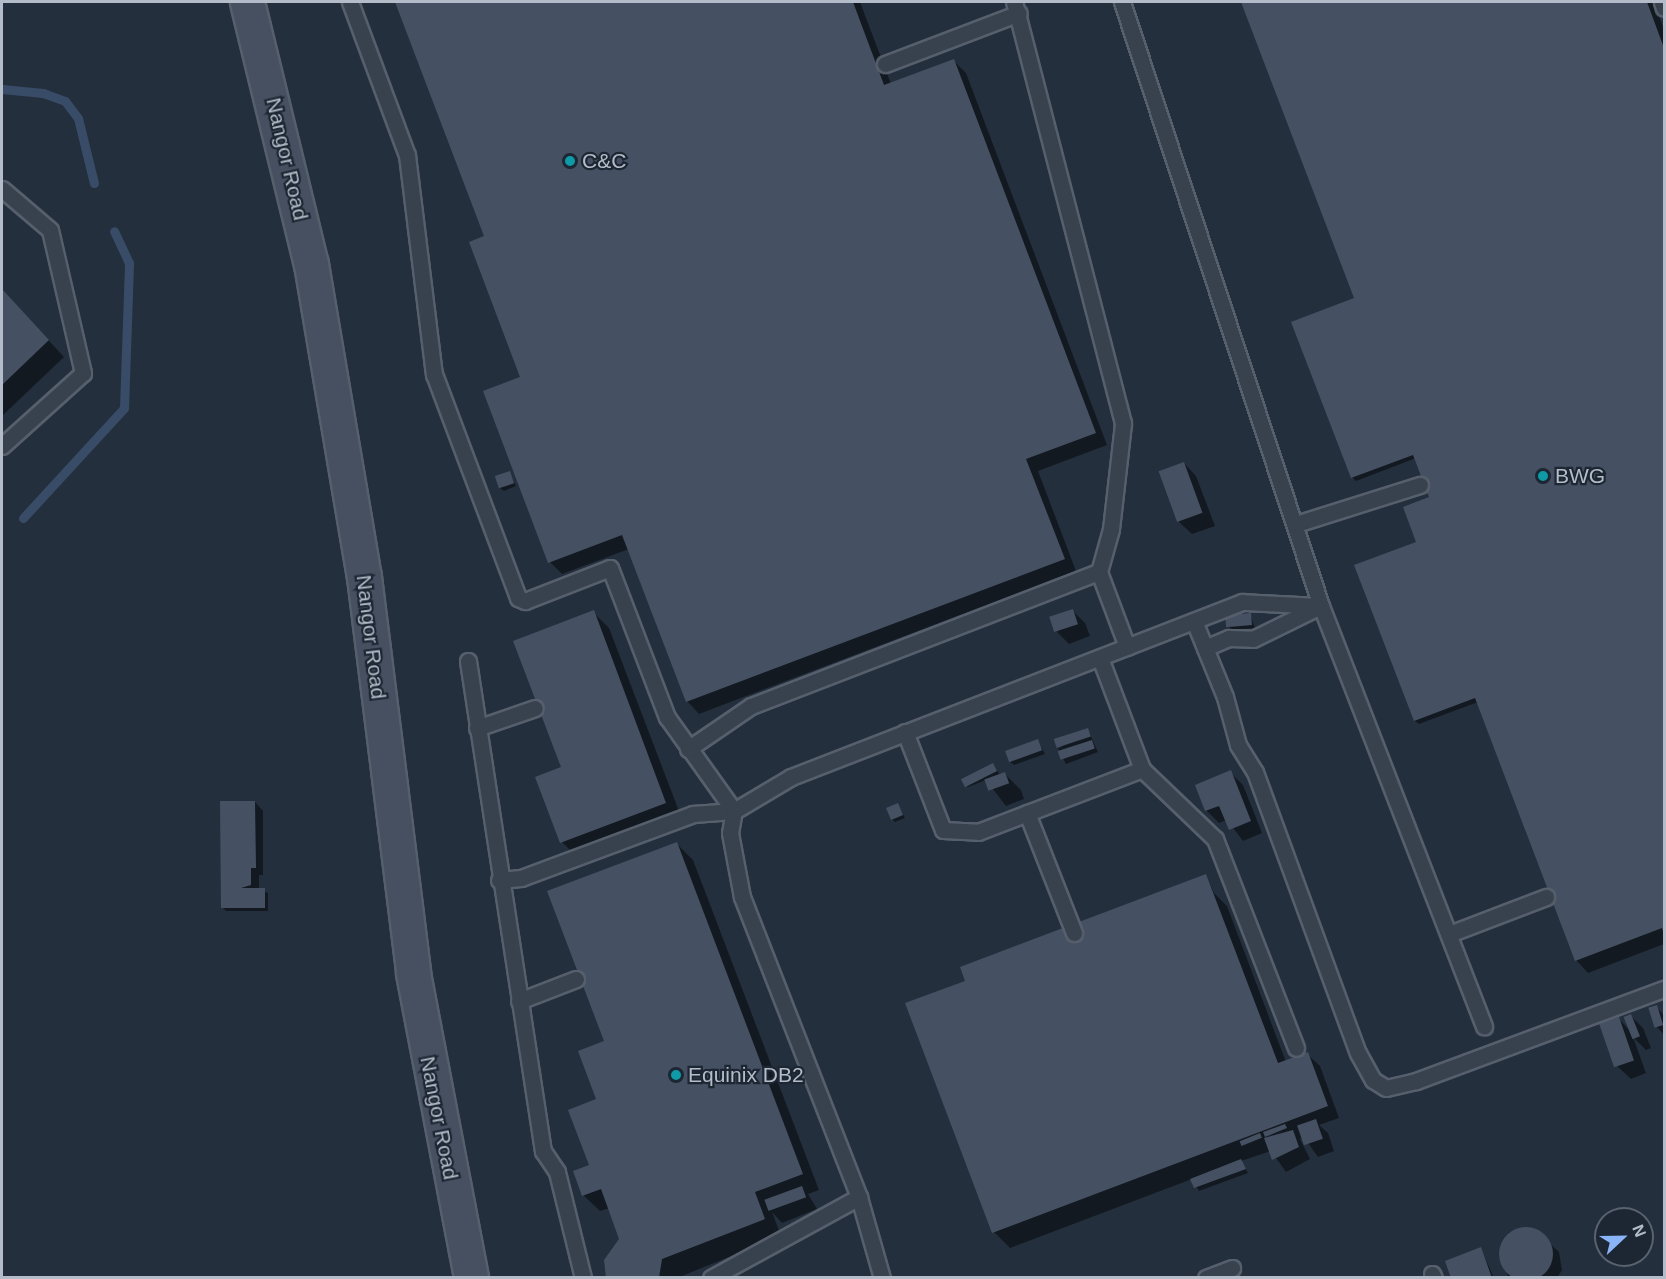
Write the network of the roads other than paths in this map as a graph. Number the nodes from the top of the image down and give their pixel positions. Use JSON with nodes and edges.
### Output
{"nodes":[{"id":1,"x":247,"y":2,"type":"edge"},
{"id":2,"x":350,"y":2,"type":"edge"},
{"id":3,"x":1122,"y":2,"type":"edge"},
{"id":4,"x":1662,"y":2,"type":"edge"},
{"id":5,"x":1017,"y":7,"type":"edge"},
{"id":6,"x":1665,"y":8,"type":"edge"},
{"id":7,"x":885,"y":64,"type":"dead end"},
{"id":8,"x":2,"y":189,"type":"edge"},
{"id":9,"x":2,"y":446,"type":"edge"},
{"id":10,"x":1420,"y":485,"type":"dead end"},
{"id":11,"x":1296,"y":524,"type":"junction"},
{"id":12,"x":1099,"y":572,"type":"junction"},
{"id":13,"x":1321,"y":606,"type":"junction"},
{"id":14,"x":1194,"y":621,"type":"junction"},
{"id":15,"x":1127,"y":647,"type":"junction"},
{"id":16,"x":1205,"y":648,"type":"junction"},
{"id":17,"x":1100,"y":657,"type":"junction"},
{"id":18,"x":468,"y":661,"type":"dead end"},
{"id":19,"x":535,"y":708,"type":"dead end"},
{"id":20,"x":477,"y":728,"type":"junction"},
{"id":21,"x":905,"y":732,"type":"junction"},
{"id":22,"x":688,"y":749,"type":"junction"},
{"id":23,"x":1142,"y":769,"type":"junction"},
{"id":24,"x":734,"y":811,"type":"junction"},
{"id":25,"x":1027,"y":813,"type":"junction"},
{"id":26,"x":499,"y":880,"type":"junction"},
{"id":27,"x":1546,"y":897,"type":"dead end"},
{"id":28,"x":1074,"y":933,"type":"dead end"},
{"id":29,"x":1449,"y":934,"type":"junction"},
{"id":30,"x":576,"y":979,"type":"dead end"},
{"id":31,"x":1665,"y":989,"type":"edge"},
{"id":32,"x":519,"y":1001,"type":"junction"},
{"id":33,"x":1484,"y":1026,"type":"dead end"},
{"id":34,"x":1296,"y":1048,"type":"dead end"},
{"id":35,"x":859,"y":1197,"type":"junction"},
{"id":36,"x":1232,"y":1268,"type":"dead end"},
{"id":37,"x":471,"y":1278,"type":"edge"},
{"id":38,"x":583,"y":1278,"type":"edge"},
{"id":39,"x":711,"y":1278,"type":"edge"},
{"id":40,"x":882,"y":1278,"type":"edge"},
{"id":41,"x":1206,"y":1278,"type":"edge"}],
"edges":[{"from":1,"to":37,"type":"main road","name":"Nangor Road"},
{"from":2,"to":22,"type":"lane"},
{"from":3,"to":11,"type":"lane"},
{"from":4,"to":6,"type":"lane"},
{"from":5,"to":7,"type":"lane"},
{"from":5,"to":12,"type":"lane"},
{"from":8,"to":9,"type":"lane"},
{"from":10,"to":11,"type":"lane"},
{"from":11,"to":13,"type":"lane"},
{"from":12,"to":15,"type":"lane"},
{"from":12,"to":22,"type":"lane"},
{"from":13,"to":14,"type":"lane"},
{"from":13,"to":16,"type":"lane"},
{"from":13,"to":29,"type":"lane"},
{"from":14,"to":15,"type":"lane"},
{"from":14,"to":16,"type":"lane"},
{"from":15,"to":17,"type":"lane"},
{"from":16,"to":31,"type":"lane"},
{"from":17,"to":21,"type":"lane"},
{"from":17,"to":23,"type":"lane"},
{"from":18,"to":20,"type":"lane"},
{"from":19,"to":20,"type":"lane"},
{"from":20,"to":26,"type":"lane"},
{"from":21,"to":24,"type":"lane"},
{"from":21,"to":25,"type":"lane"},
{"from":22,"to":24,"type":"lane"},
{"from":23,"to":25,"type":"lane"},
{"from":23,"to":34,"type":"lane"},
{"from":24,"to":26,"type":"lane"},
{"from":24,"to":35,"type":"lane"},
{"from":25,"to":28,"type":"lane"},
{"from":26,"to":32,"type":"lane"},
{"from":27,"to":29,"type":"lane"},
{"from":29,"to":33,"type":"lane"},
{"from":30,"to":32,"type":"lane"},
{"from":32,"to":38,"type":"lane"},
{"from":35,"to":39,"type":"lane"},
{"from":35,"to":40,"type":"lane"},
{"from":36,"to":41,"type":"lane"}]}
